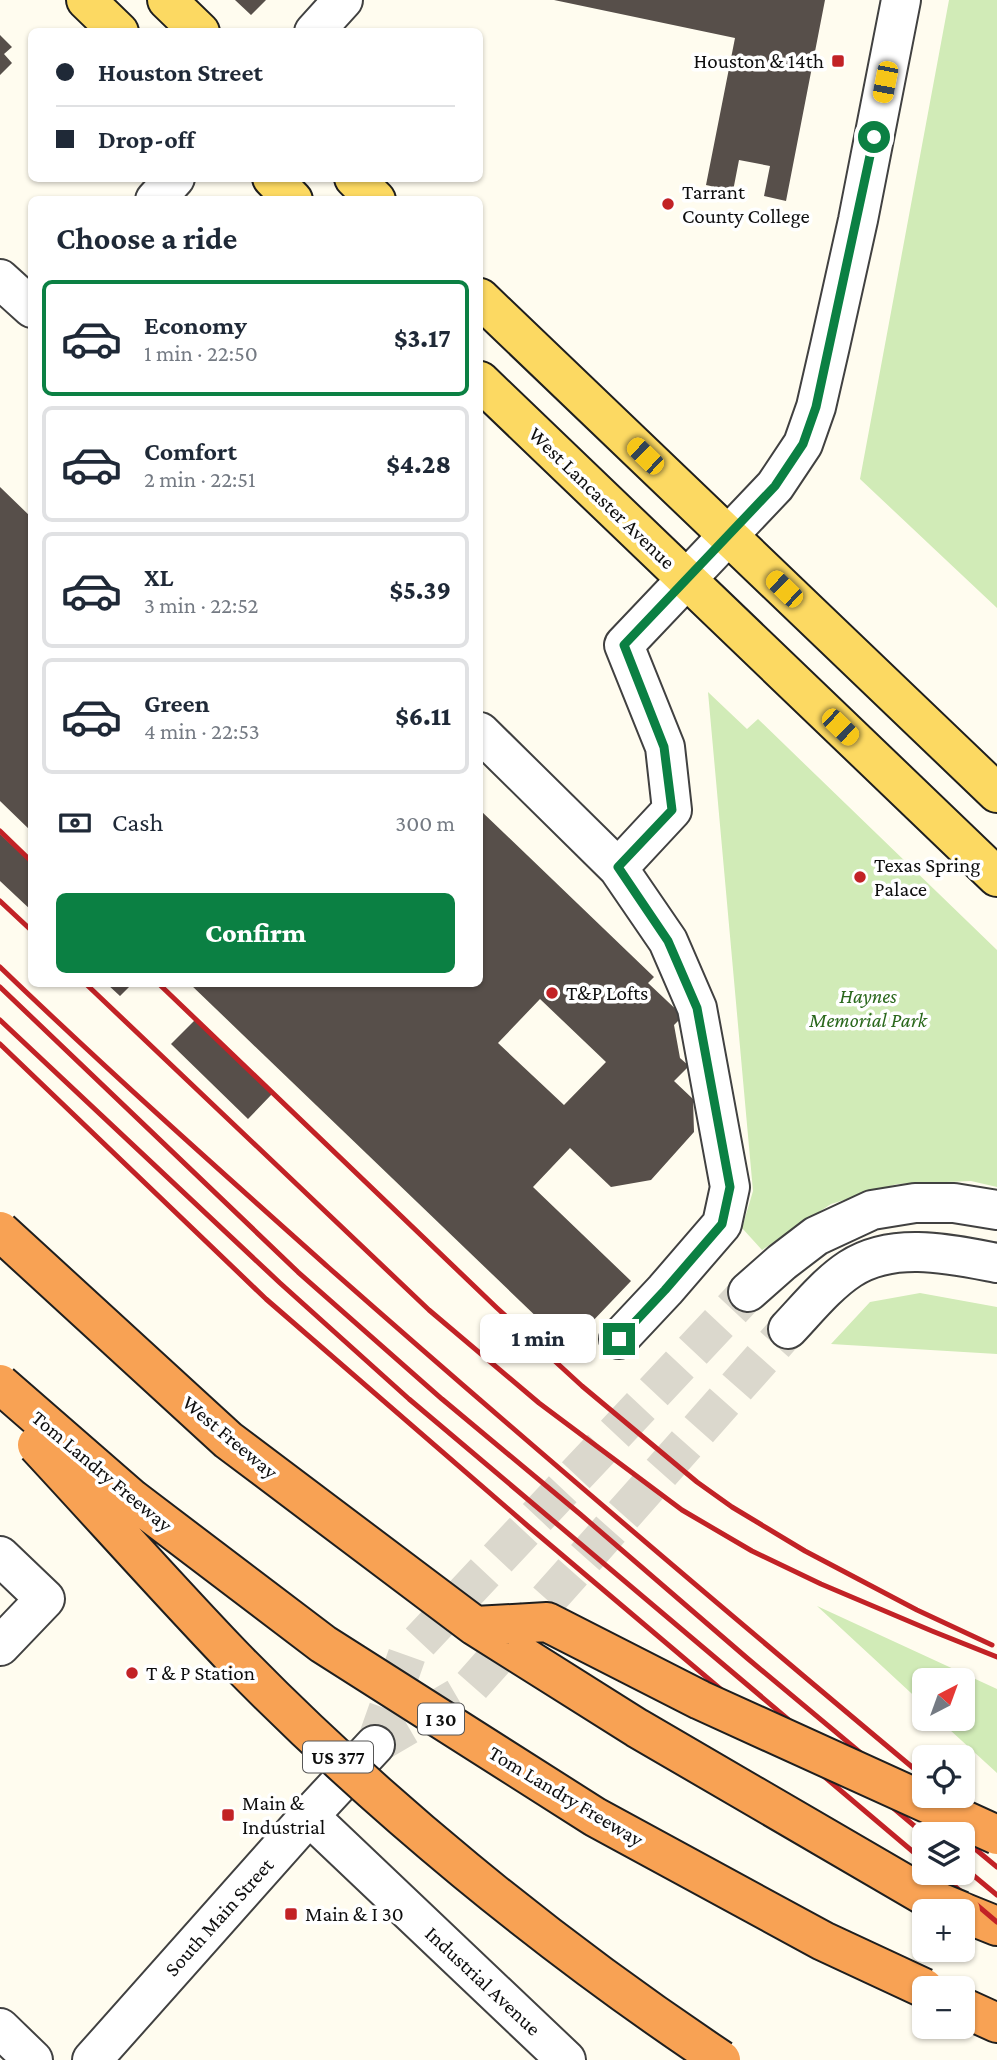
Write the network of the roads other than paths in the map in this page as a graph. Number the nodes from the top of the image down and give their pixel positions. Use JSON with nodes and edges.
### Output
{"nodes":[{"id":1,"x":86,"y":0,"type":"edge"},
{"id":2,"x":167,"y":0,"type":"edge"},
{"id":3,"x":343,"y":0,"type":"edge"},
{"id":4,"x":901,"y":0,"type":"edge"},
{"id":5,"x":115,"y":28,"type":"edge"},
{"id":6,"x":196,"y":28,"type":"edge"},
{"id":7,"x":318,"y":28,"type":"edge"},
{"id":8,"x":171,"y":182,"type":"edge"},
{"id":9,"x":276,"y":182,"type":"edge"},
{"id":10,"x":358,"y":182,"type":"edge"},
{"id":11,"x":159,"y":196,"type":"edge"},
{"id":12,"x":289,"y":196,"type":"edge"},
{"id":13,"x":372,"y":196,"type":"edge"},
{"id":14,"x":0,"y":279,"type":"edge"},
{"id":15,"x":483,"y":301,"type":"edge"},
{"id":16,"x":28,"y":304,"type":"edge"},
{"id":17,"x":483,"y":383,"type":"edge"},
{"id":18,"x":729,"y":537,"type":"junction"},
{"id":19,"x":686,"y":579,"type":"junction"},
{"id":20,"x":483,"y":735,"type":"edge"},
{"id":21,"x":997,"y":793,"type":"edge"},
{"id":22,"x":618,"y":867,"type":"junction"},
{"id":23,"x":997,"y":877,"type":"edge"},
{"id":24,"x":997,"y":1210,"type":"edge"},
{"id":25,"x":0,"y":1231,"type":"edge"},
{"id":26,"x":997,"y":1263,"type":"edge"},
{"id":27,"x":748,"y":1293,"type":"tunnel mouth"},
{"id":28,"x":788,"y":1329,"type":"tunnel mouth"},
{"id":29,"x":619,"y":1339,"type":"dead end"},
{"id":30,"x":0,"y":1384,"type":"edge"},
{"id":31,"x":0,"y":1404,"type":"edge"},
{"id":32,"x":0,"y":1556,"type":"edge"},
{"id":33,"x":475,"y":1626,"type":"junction"},
{"id":34,"x":0,"y":1646,"type":"edge"},
{"id":35,"x":375,"y":1745,"type":"dead end"},
{"id":36,"x":309,"y":1816,"type":"junction"},
{"id":37,"x":997,"y":1835,"type":"edge"},
{"id":38,"x":932,"y":1899,"type":"edge"},
{"id":39,"x":975,"y":1917,"type":"edge"},
{"id":40,"x":997,"y":1926,"type":"edge"},
{"id":41,"x":912,"y":1982,"type":"edge"},
{"id":42,"x":975,"y":2013,"type":"edge"},
{"id":43,"x":997,"y":2023,"type":"edge"},
{"id":44,"x":0,"y":2028,"type":"edge"},
{"id":45,"x":33,"y":2060,"type":"edge"},
{"id":46,"x":92,"y":2060,"type":"edge"},
{"id":47,"x":566,"y":2060,"type":"edge"},
{"id":48,"x":721,"y":2060,"type":"edge"}],
"edges":[{"from":1,"to":5,"type":"main road"},
{"from":2,"to":6,"type":"main road"},
{"from":3,"to":7,"type":"street"},
{"from":4,"to":18,"type":"street"},
{"from":8,"to":11,"type":"street"},
{"from":9,"to":12,"type":"main road"},
{"from":10,"to":13,"type":"main road"},
{"from":14,"to":16,"type":"street"},
{"from":15,"to":18,"type":"main road"},
{"from":17,"to":19,"type":"main road","name":"West Lancaster Avenue"},
{"from":18,"to":19,"type":"street"},
{"from":18,"to":21,"type":"main road"},
{"from":19,"to":22,"type":"street"},
{"from":19,"to":23,"type":"main road","name":"West Lancaster Avenue"},
{"from":20,"to":22,"type":"street"},
{"from":22,"to":29,"type":"street"},
{"from":24,"to":27,"type":"street"},
{"from":25,"to":33,"type":"highway","name":"West Freeway","bridge":true},
{"from":26,"to":28,"type":"street"},
{"from":30,"to":41,"type":"highway","name":"Tom Landry Freeway","number":"I 30","bridge":true},
{"from":31,"to":48,"type":"highway","number":"US 377","bridge":true},
{"from":32,"to":34,"type":"street"},
{"from":33,"to":37,"type":"highway","bridge":true},
{"from":33,"to":38,"type":"highway","bridge":true},
{"from":35,"to":36,"type":"street","name":"South Main Street"},
{"from":36,"to":46,"type":"street","name":"South Main Street"},
{"from":36,"to":47,"type":"street","name":"Industrial Avenue"},
{"from":39,"to":40,"type":"highway"},
{"from":42,"to":43,"type":"highway"},
{"from":44,"to":45,"type":"street"}]}
